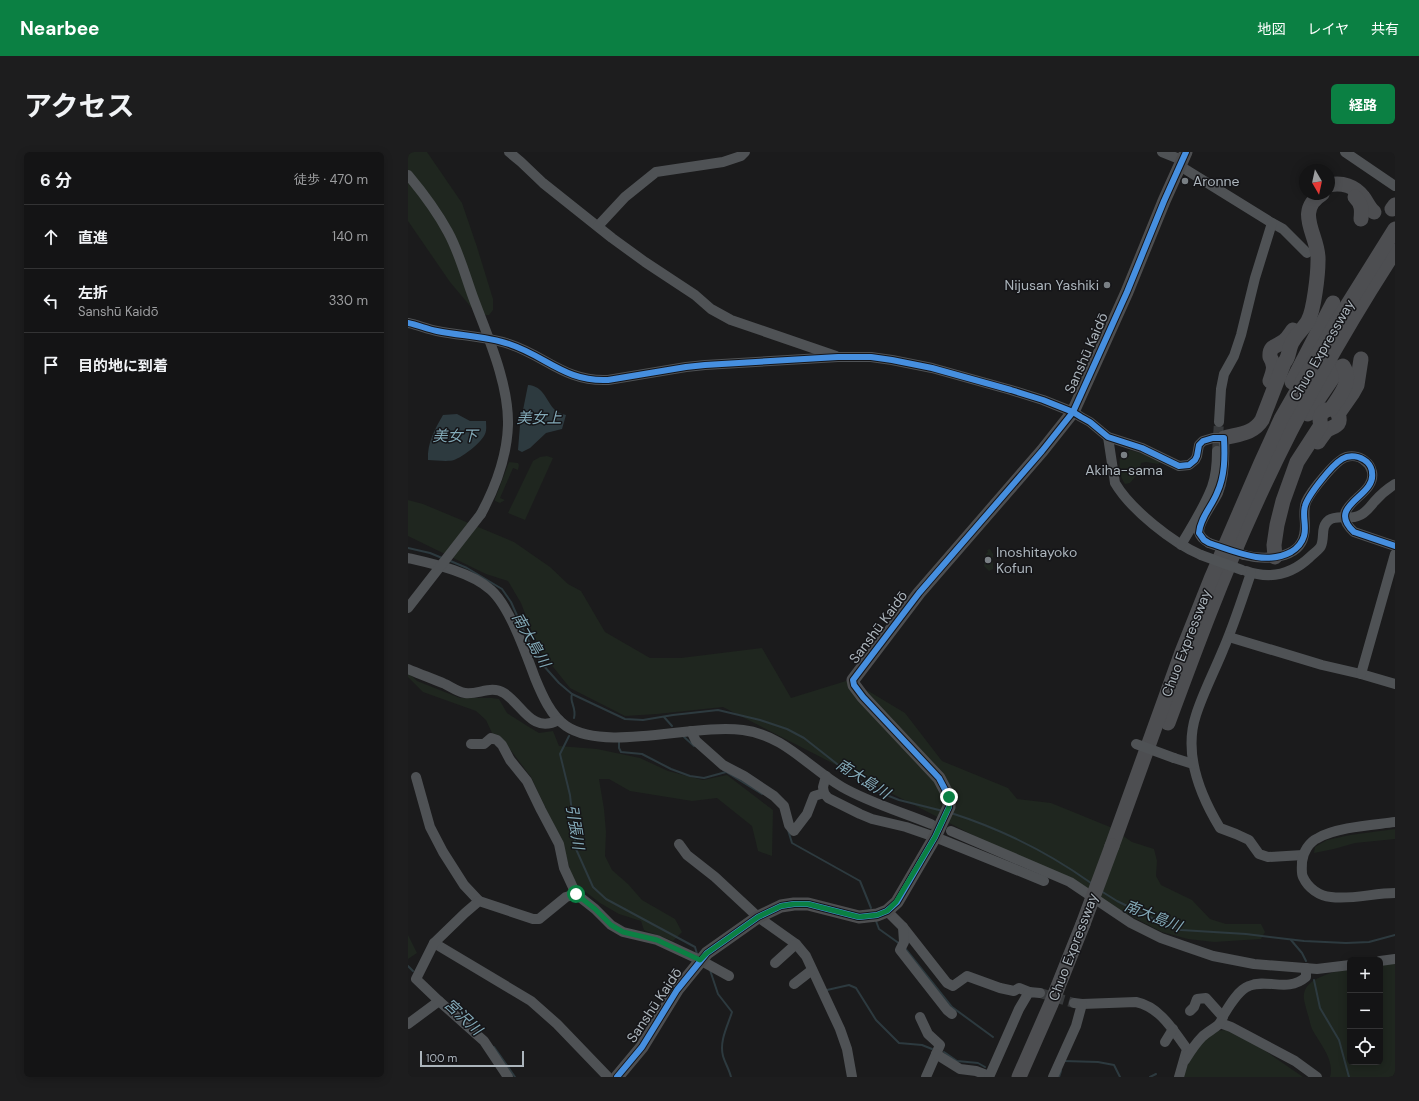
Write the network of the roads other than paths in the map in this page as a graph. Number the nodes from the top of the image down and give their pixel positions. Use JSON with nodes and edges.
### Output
{"nodes":[{"id":1,"x":509,"y":152,"type":"edge"},
{"id":2,"x":745,"y":152,"type":"edge"},
{"id":3,"x":1162,"y":152,"type":"edge"},
{"id":4,"x":1345,"y":152,"type":"edge"},
{"id":5,"x":1183,"y":159,"type":"edge"},
{"id":6,"x":408,"y":175,"type":"edge"},
{"id":7,"x":1335,"y":185,"type":"edge"},
{"id":8,"x":1395,"y":186,"type":"edge"},
{"id":9,"x":1335,"y":190,"type":"edge"},
{"id":10,"x":1308,"y":200,"type":"edge"},
{"id":11,"x":1315,"y":200,"type":"edge"},
{"id":12,"x":1272,"y":223,"type":"junction"},
{"id":13,"x":598,"y":226,"type":"junction"},
{"id":14,"x":1395,"y":229,"type":"edge"},
{"id":15,"x":1395,"y":251,"type":"edge"},
{"id":16,"x":1307,"y":254,"type":"dead end"},
{"id":17,"x":1333,"y":303,"type":"dead end"},
{"id":18,"x":408,"y":323,"type":"edge"},
{"id":19,"x":488,"y":339,"type":"junction"},
{"id":20,"x":838,"y":357,"type":"junction"},
{"id":21,"x":1361,"y":359,"type":"dead end"},
{"id":22,"x":1073,"y":412,"type":"junction"},
{"id":23,"x":1219,"y":422,"type":"tunnel mouth"},
{"id":24,"x":1108,"y":437,"type":"junction"},
{"id":25,"x":1221,"y":444,"type":"junction"},
{"id":26,"x":1291,"y":478,"type":"junction"},
{"id":27,"x":1395,"y":484,"type":"edge"},
{"id":28,"x":1247,"y":508,"type":"junction"},
{"id":29,"x":1346,"y":517,"type":"junction"},
{"id":30,"x":1182,"y":545,"type":"junction"},
{"id":31,"x":1395,"y":546,"type":"edge"},
{"id":32,"x":1395,"y":554,"type":"edge"},
{"id":33,"x":1275,"y":557,"type":"junction"},
{"id":34,"x":408,"y":558,"type":"edge"},
{"id":35,"x":1247,"y":571,"type":"junction"},
{"id":36,"x":408,"y":608,"type":"edge"},
{"id":37,"x":1229,"y":637,"type":"junction"},
{"id":38,"x":408,"y":669,"type":"edge"},
{"id":39,"x":1361,"y":674,"type":"junction"},
{"id":40,"x":1395,"y":684,"type":"edge"},
{"id":41,"x":559,"y":720,"type":"junction"},
{"id":42,"x":691,"y":731,"type":"junction"},
{"id":43,"x":471,"y":744,"type":"dead end"},
{"id":44,"x":1136,"y":744,"type":"dead end"},
{"id":45,"x":1193,"y":764,"type":"junction"},
{"id":46,"x":826,"y":776,"type":"junction"},
{"id":47,"x":416,"y":777,"type":"dead end"},
{"id":48,"x":824,"y":793,"type":"junction"},
{"id":49,"x":1395,"y":822,"type":"edge"},
{"id":50,"x":931,"y":824,"type":"dead end"},
{"id":51,"x":951,"y":831,"type":"dead end"},
{"id":52,"x":935,"y":837,"type":"junction"},
{"id":53,"x":679,"y":844,"type":"dead end"},
{"id":54,"x":1303,"y":855,"type":"junction"},
{"id":55,"x":1044,"y":881,"type":"dead end"},
{"id":56,"x":1395,"y":893,"type":"edge"},
{"id":57,"x":576,"y":894,"type":"junction"},
{"id":58,"x":479,"y":901,"type":"junction"},
{"id":59,"x":887,"y":911,"type":"junction"},
{"id":60,"x":758,"y":917,"type":"junction"},
{"id":61,"x":1088,"y":926,"type":"junction"},
{"id":62,"x":903,"y":928,"type":"junction"},
{"id":63,"x":434,"y":942,"type":"junction"},
{"id":64,"x":796,"y":944,"type":"junction"},
{"id":65,"x":925,"y":944,"type":"dead end"},
{"id":66,"x":928,"y":959,"type":"junction"},
{"id":67,"x":1395,"y":959,"type":"edge"},
{"id":68,"x":700,"y":960,"type":"junction"},
{"id":69,"x":1383,"y":961,"type":"edge"},
{"id":70,"x":775,"y":963,"type":"dead end"},
{"id":71,"x":1347,"y":965,"type":"edge"},
{"id":72,"x":1306,"y":968,"type":"junction"},
{"id":73,"x":812,"y":970,"type":"junction"},
{"id":74,"x":729,"y":976,"type":"dead end"},
{"id":75,"x":794,"y":984,"type":"dead end"},
{"id":76,"x":1029,"y":992,"type":"junction"},
{"id":77,"x":1040,"y":993,"type":"tunnel mouth"},
{"id":78,"x":439,"y":1000,"type":"junction"},
{"id":79,"x":1190,"y":1011,"type":"dead end"},
{"id":80,"x":952,"y":1014,"type":"dead end"},
{"id":81,"x":920,"y":1017,"type":"dead end"},
{"id":82,"x":1221,"y":1020,"type":"junction"},
{"id":83,"x":408,"y":1024,"type":"edge"},
{"id":84,"x":1173,"y":1026,"type":"junction"},
{"id":85,"x":1165,"y":1042,"type":"dead end"},
{"id":86,"x":936,"y":1054,"type":"junction"},
{"id":87,"x":1185,"y":1060,"type":"junction"},
{"id":88,"x":508,"y":1077,"type":"edge"},
{"id":89,"x":608,"y":1077,"type":"edge"},
{"id":90,"x":617,"y":1077,"type":"edge"},
{"id":91,"x":852,"y":1077,"type":"edge"},
{"id":92,"x":926,"y":1077,"type":"edge"},
{"id":93,"x":989,"y":1077,"type":"edge"},
{"id":94,"x":1018,"y":1077,"type":"edge"},
{"id":95,"x":1030,"y":1077,"type":"edge"},
{"id":96,"x":1053,"y":1077,"type":"edge"},
{"id":97,"x":1179,"y":1077,"type":"edge"},
{"id":98,"x":1316,"y":1077,"type":"edge"}],
"edges":[{"from":1,"to":13,"type":"street"},
{"from":2,"to":13,"type":"street"},
{"from":3,"to":5,"type":"street"},
{"from":4,"to":8,"type":"street"},
{"from":5,"to":12,"type":"street"},
{"from":5,"to":22,"type":"main road","name":"Sanshū Kaidō"},
{"from":6,"to":19,"type":"street"},
{"from":7,"to":9,"type":"highway"},
{"from":10,"to":25,"type":"highway"},
{"from":11,"to":25,"type":"highway"},
{"from":12,"to":16,"type":"street"},
{"from":12,"to":23,"type":"street"},
{"from":13,"to":20,"type":"street"},
{"from":14,"to":28,"type":"highway","name":"Chuo Expressway"},
{"from":15,"to":28,"type":"highway","name":"Chuo Expressway"},
{"from":17,"to":28,"type":"highway"},
{"from":18,"to":19,"type":"street"},
{"from":19,"to":20,"type":"street"},
{"from":19,"to":36,"type":"street","bridge":true},
{"from":20,"to":22,"type":"street"},
{"from":21,"to":26,"type":"highway"},
{"from":22,"to":24,"type":"street"},
{"from":22,"to":52,"type":"main road","name":"Sanshū Kaidō"},
{"from":24,"to":25,"type":"street"},
{"from":24,"to":30,"type":"street"},
{"from":25,"to":30,"type":"street"},
{"from":25,"to":33,"type":"street","bridge":true},
{"from":26,"to":28,"type":"highway"},
{"from":26,"to":33,"type":"highway"},
{"from":27,"to":29,"type":"street"},
{"from":28,"to":61,"type":"highway","name":"Chuo Expressway"},
{"from":29,"to":31,"type":"street"},
{"from":29,"to":33,"type":"street"},
{"from":29,"to":35,"type":"street"},
{"from":30,"to":35,"type":"street","bridge":true},
{"from":32,"to":39,"type":"street"},
{"from":34,"to":41,"type":"street"},
{"from":35,"to":37,"type":"street"},
{"from":37,"to":39,"type":"street"},
{"from":37,"to":45,"type":"street"},
{"from":38,"to":41,"type":"street"},
{"from":39,"to":40,"type":"street"},
{"from":41,"to":42,"type":"street"},
{"from":42,"to":46,"type":"street"},
{"from":42,"to":48,"type":"street"},
{"from":43,"to":57,"type":"street"},
{"from":44,"to":45,"type":"street","bridge":true},
{"from":45,"to":54,"type":"street"},
{"from":46,"to":48,"type":"street"},
{"from":46,"to":50,"type":"street"},
{"from":47,"to":58,"type":"street"},
{"from":48,"to":52,"type":"street"},
{"from":49,"to":54,"type":"street"},
{"from":51,"to":72,"type":"street"},
{"from":52,"to":55,"type":"street"},
{"from":52,"to":59,"type":"main road","name":"Sanshū Kaidō"},
{"from":53,"to":60,"type":"street"},
{"from":54,"to":56,"type":"street"},
{"from":57,"to":58,"type":"street"},
{"from":57,"to":68,"type":"street"},
{"from":58,"to":63,"type":"street"},
{"from":59,"to":60,"type":"main road","name":"Sanshū Kaidō"},
{"from":59,"to":62,"type":"street"},
{"from":60,"to":64,"type":"street"},
{"from":60,"to":68,"type":"main road","name":"Sanshū Kaidō"},
{"from":61,"to":94,"type":"highway","name":"Chuo Expressway"},
{"from":61,"to":95,"type":"highway","name":"Chuo Expressway"},
{"from":62,"to":66,"type":"street"},
{"from":62,"to":80,"type":"street"},
{"from":63,"to":78,"type":"street"},
{"from":63,"to":89,"type":"street"},
{"from":64,"to":70,"type":"street"},
{"from":64,"to":73,"type":"street"},
{"from":65,"to":66,"type":"street"},
{"from":66,"to":76,"type":"street"},
{"from":67,"to":69,"type":"street"},
{"from":68,"to":74,"type":"street"},
{"from":68,"to":90,"type":"main road","name":"Sanshū Kaidō"},
{"from":71,"to":72,"type":"street"},
{"from":72,"to":82,"type":"street"},
{"from":73,"to":75,"type":"street"},
{"from":73,"to":91,"type":"street"},
{"from":76,"to":77,"type":"street"},
{"from":76,"to":93,"type":"street"},
{"from":78,"to":83,"type":"street"},
{"from":78,"to":88,"type":"street"},
{"from":79,"to":82,"type":"street"},
{"from":81,"to":86,"type":"street"},
{"from":82,"to":87,"type":"street"},
{"from":82,"to":98,"type":"street"},
{"from":84,"to":85,"type":"street"},
{"from":84,"to":87,"type":"street"},
{"from":84,"to":96,"type":"street"},
{"from":86,"to":92,"type":"street"},
{"from":86,"to":93,"type":"street"},
{"from":87,"to":97,"type":"street"}]}
